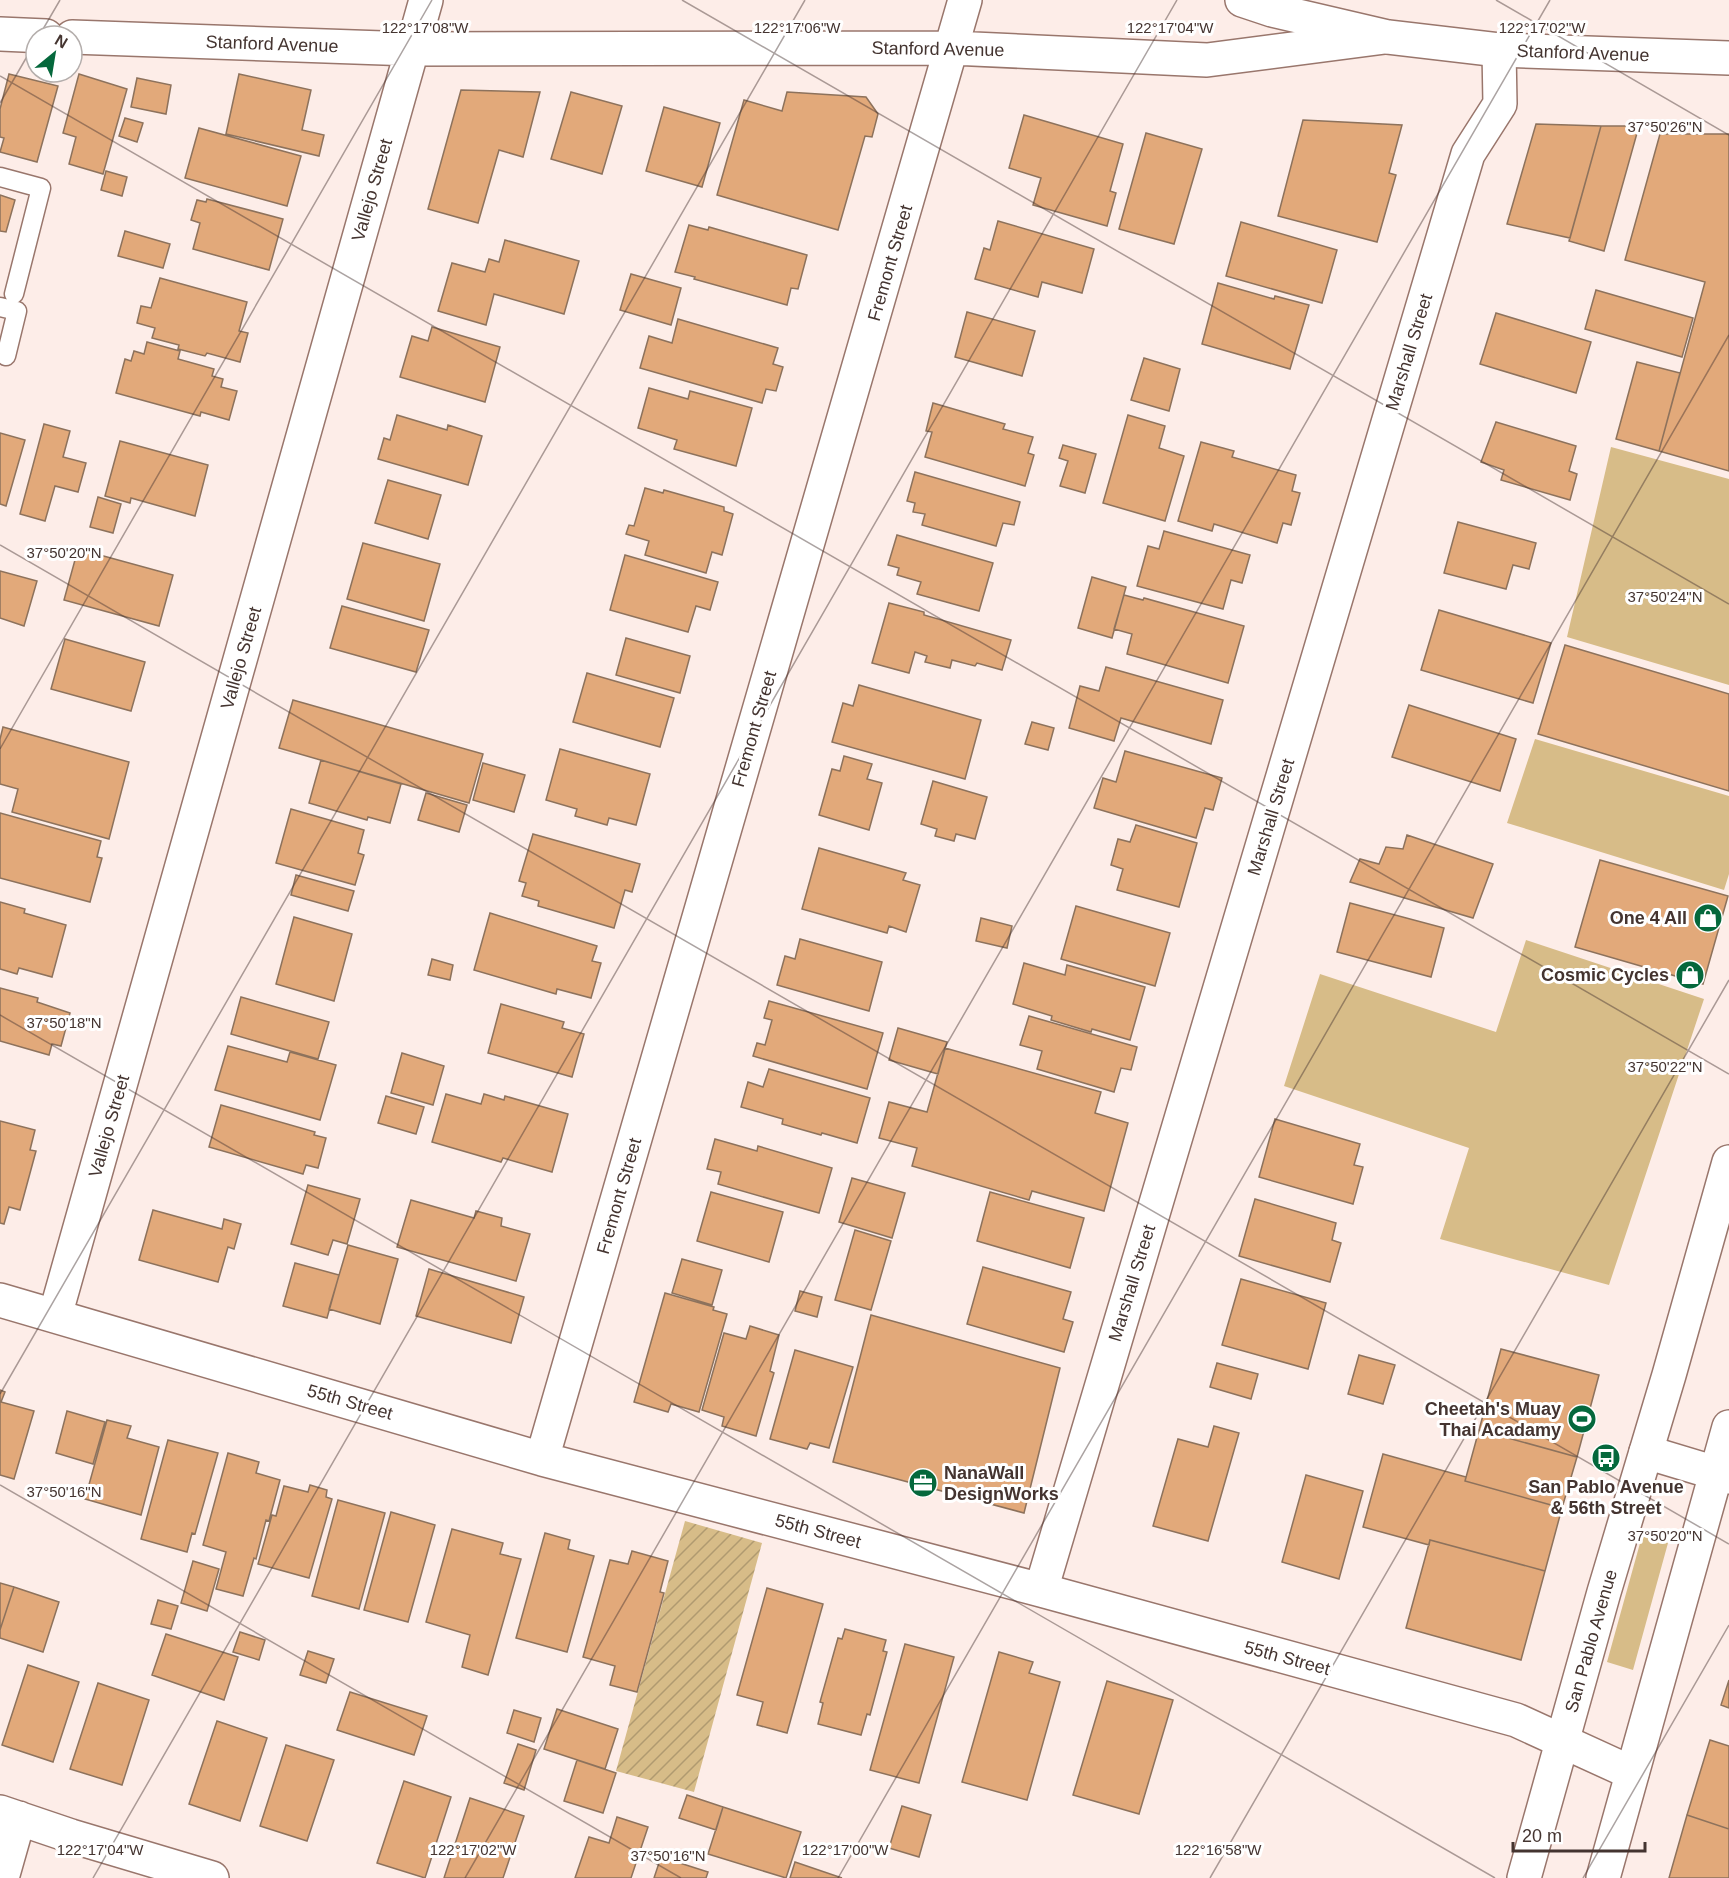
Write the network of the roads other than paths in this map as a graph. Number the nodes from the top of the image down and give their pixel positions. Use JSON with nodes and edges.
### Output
{"nodes":[{"id":1,"x":426,"y":0,"type":"edge"},
{"id":2,"x":965,"y":0,"type":"edge"},
{"id":3,"x":1242,"y":0,"type":"edge"},
{"id":4,"x":0,"y":34,"type":"edge"},
{"id":5,"x":24,"y":35,"type":"edge"},
{"id":6,"x":84,"y":37,"type":"edge"},
{"id":7,"x":1388,"y":37,"type":"junction"},
{"id":8,"x":952,"y":48,"type":"junction"},
{"id":9,"x":412,"y":49,"type":"junction"},
{"id":10,"x":1499,"y":50,"type":"junction"},
{"id":11,"x":1729,"y":58,"type":"edge"},
{"id":12,"x":0,"y":177,"type":"edge"},
{"id":13,"x":14,"y":294,"type":"dead end"},
{"id":14,"x":0,"y":307,"type":"edge"},
{"id":15,"x":6,"y":356,"type":"dead end"},
{"id":16,"x":1729,"y":1162,"type":"edge"},
{"id":17,"x":0,"y":1300,"type":"edge"},
{"id":18,"x":55,"y":1316,"type":"junction"},
{"id":19,"x":1729,"y":1427,"type":"edge"},
{"id":20,"x":1646,"y":1452,"type":"junction"},
{"id":21,"x":542,"y":1459,"type":"junction"},
{"id":22,"x":1722,"y":1475,"type":"edge"},
{"id":23,"x":1041,"y":1590,"type":"junction"},
{"id":24,"x":1562,"y":1741,"type":"junction"},
{"id":25,"x":1632,"y":1773,"type":"junction"},
{"id":26,"x":10,"y":1815,"type":"edge"},
{"id":27,"x":2,"y":1878,"type":"edge"},
{"id":28,"x":212,"y":1878,"type":"edge"},
{"id":29,"x":1524,"y":1878,"type":"edge"},
{"id":30,"x":1603,"y":1878,"type":"edge"}],
"edges":[{"from":1,"to":9,"type":"street","name":"Vallejo Street"},
{"from":2,"to":8,"type":"street","name":"Fremont Street"},
{"from":3,"to":7,"type":"street"},
{"from":4,"to":5,"type":"street"},
{"from":6,"to":9,"type":"street","name":"Stanford Avenue"},
{"from":7,"to":8,"type":"street","name":"Stanford Avenue"},
{"from":7,"to":10,"type":"street","name":"Stanford Avenue"},
{"from":8,"to":9,"type":"street","name":"Stanford Avenue"},
{"from":8,"to":21,"type":"street","name":"Fremont Street"},
{"from":9,"to":18,"type":"street","name":"Vallejo Street"},
{"from":10,"to":11,"type":"street","name":"Stanford Avenue"},
{"from":10,"to":23,"type":"street","name":"Marshall Street"},
{"from":12,"to":13,"type":"lane"},
{"from":14,"to":15,"type":"lane"},
{"from":16,"to":20,"type":"street","name":"San Pablo Avenue"},
{"from":17,"to":18,"type":"street","name":"55th Street"},
{"from":18,"to":21,"type":"street","name":"55th Street"},
{"from":19,"to":22,"type":"street"},
{"from":20,"to":22,"type":"street"},
{"from":20,"to":24,"type":"street","name":"San Pablo Avenue"},
{"from":21,"to":23,"type":"street","name":"55th Street"},
{"from":22,"to":25,"type":"street"},
{"from":23,"to":24,"type":"street","name":"55th Street"},
{"from":24,"to":25,"type":"street","name":"55th Street"},
{"from":24,"to":29,"type":"street","name":"San Pablo Avenue"},
{"from":25,"to":30,"type":"street"},
{"from":26,"to":27,"type":"street"},
{"from":26,"to":28,"type":"street"}]}
